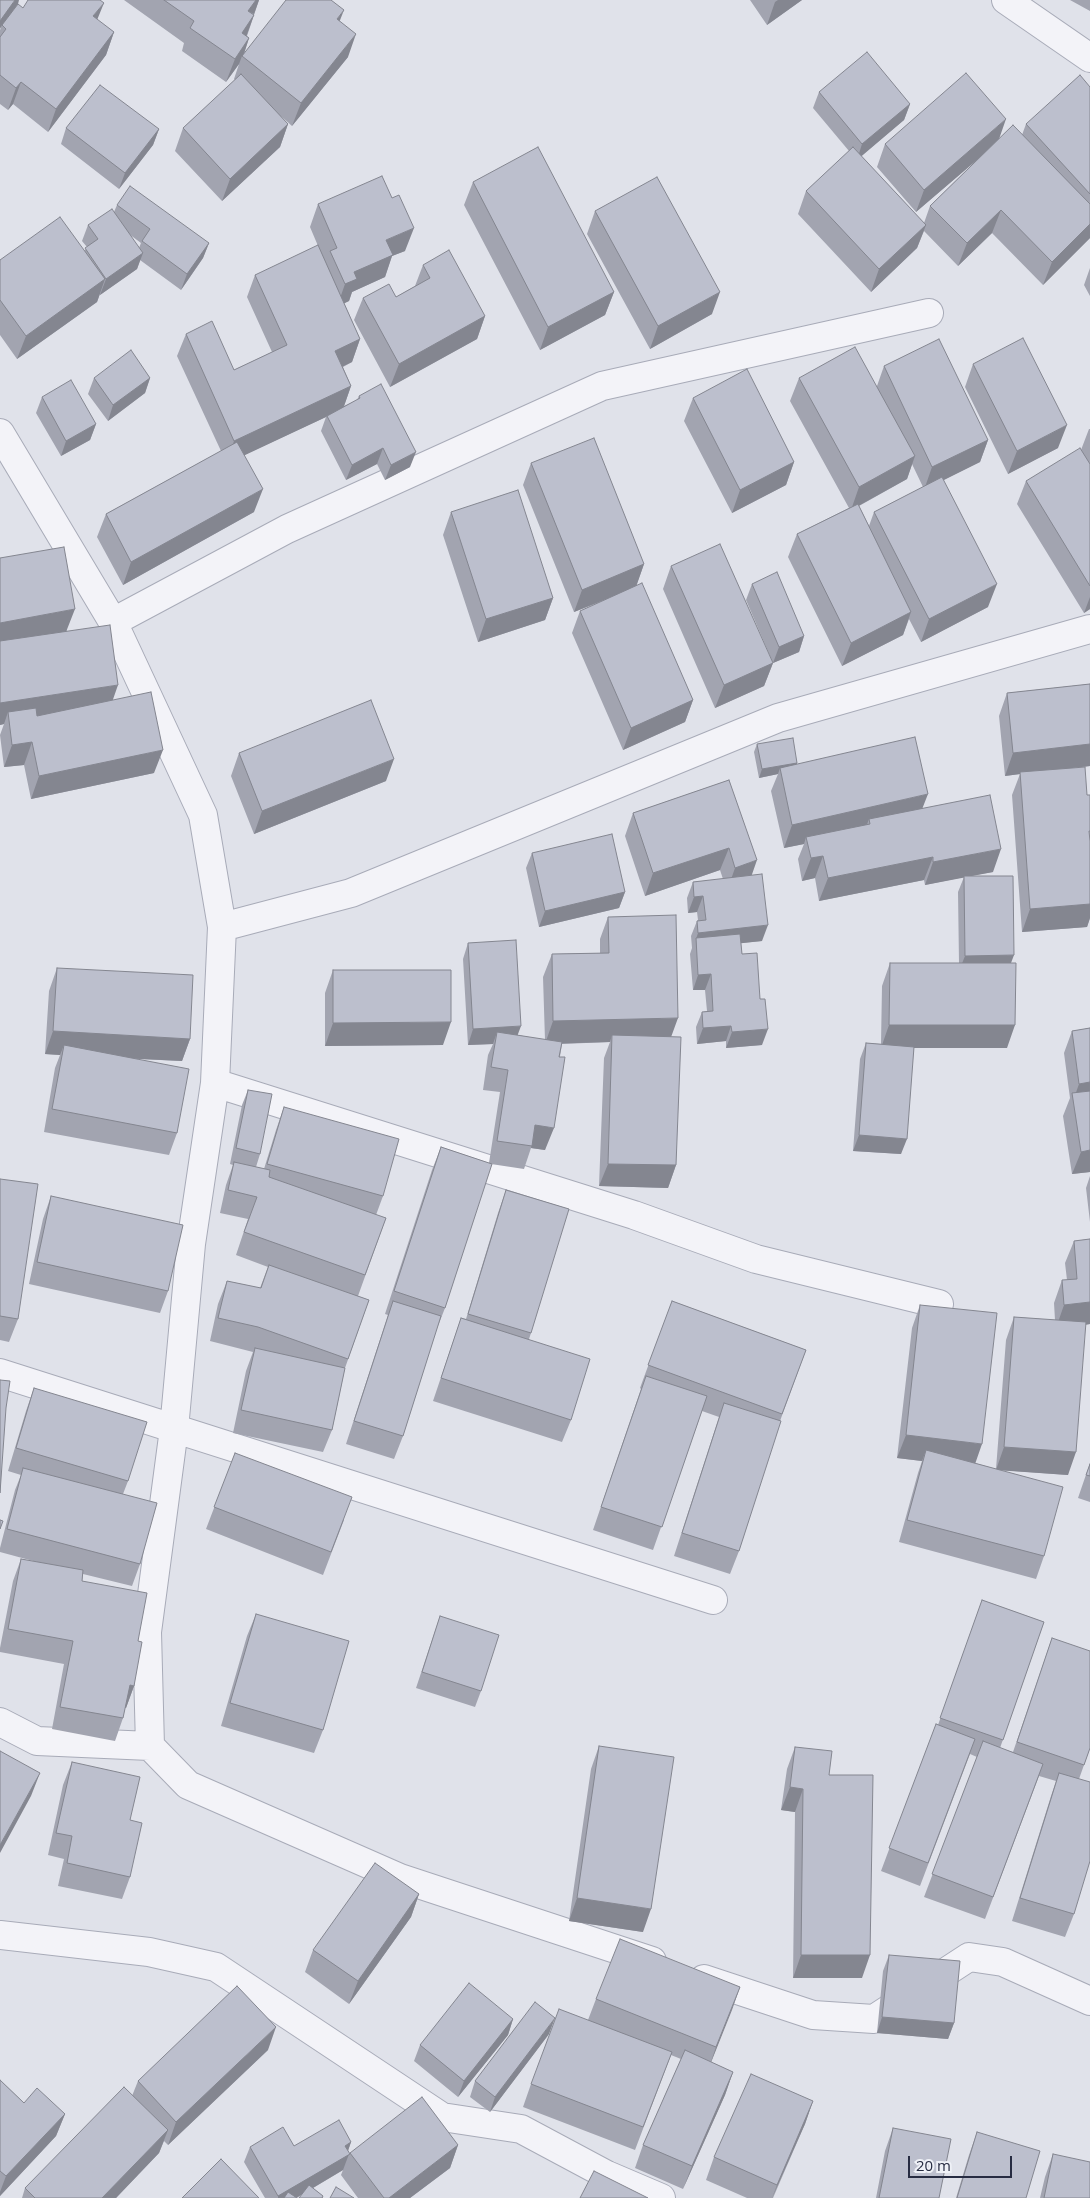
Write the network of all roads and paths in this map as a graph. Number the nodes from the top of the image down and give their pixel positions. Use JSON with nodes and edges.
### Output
{"nodes":[{"id":1,"x":1006,"y":0,"type":"edge"},
{"id":2,"x":1090,"y":58,"type":"edge"},
{"id":3,"x":928,"y":313,"type":"dead end"},
{"id":4,"x":0,"y":434,"type":"edge"},
{"id":5,"x":113,"y":622,"type":"junction"},
{"id":6,"x":1090,"y":630,"type":"edge"},
{"id":7,"x":222,"y":926,"type":"junction"},
{"id":8,"x":215,"y":1083,"type":"junction"},
{"id":9,"x":939,"y":1304,"type":"dead end"},
{"id":10,"x":0,"y":1373,"type":"edge"},
{"id":11,"x":174,"y":1429,"type":"junction"},
{"id":12,"x":713,"y":1600,"type":"dead end"},
{"id":13,"x":0,"y":1722,"type":"edge"},
{"id":14,"x":150,"y":1746,"type":"junction"},
{"id":15,"x":0,"y":1935,"type":"edge"},
{"id":16,"x":1090,"y":2001,"type":"edge"},
{"id":17,"x":661,"y":2198,"type":"edge"}],
"edges":[{"from":1,"to":2,"type":"street"},
{"from":3,"to":5,"type":"street"},
{"from":4,"to":5,"type":"street"},
{"from":5,"to":7,"type":"street"},
{"from":6,"to":7,"type":"street"},
{"from":7,"to":8,"type":"street"},
{"from":8,"to":9,"type":"street"},
{"from":8,"to":11,"type":"street"},
{"from":10,"to":11,"type":"street"},
{"from":11,"to":12,"type":"street"},
{"from":11,"to":14,"type":"street"},
{"from":13,"to":14,"type":"street"},
{"from":14,"to":16,"type":"street"},
{"from":15,"to":17,"type":"street"}]}
